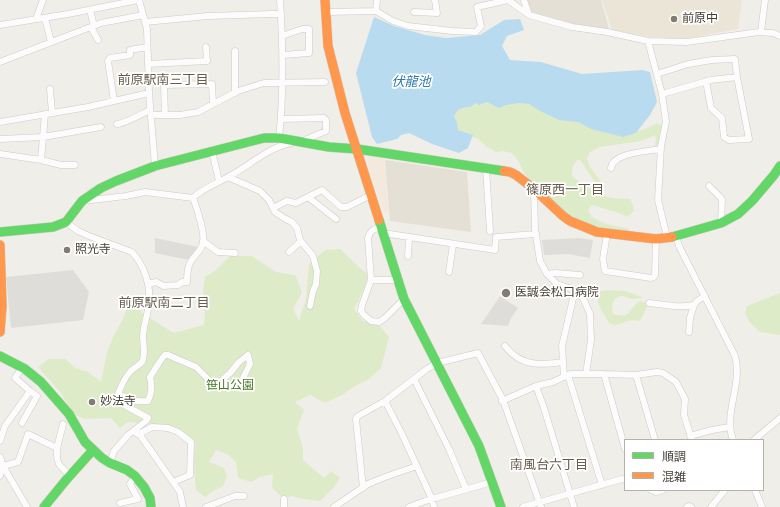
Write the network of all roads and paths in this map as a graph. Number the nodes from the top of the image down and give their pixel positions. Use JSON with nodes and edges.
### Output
{"nodes":[{"id":1,"x":43,"y":0,"type":"edge"},
{"id":2,"x":139,"y":0,"type":"edge"},
{"id":3,"x":280,"y":0,"type":"edge"},
{"id":4,"x":325,"y":0,"type":"edge"},
{"id":5,"x":376,"y":0,"type":"edge"},
{"id":6,"x":435,"y":0,"type":"edge"},
{"id":7,"x":508,"y":0,"type":"edge"},
{"id":8,"x":524,"y":0,"type":"edge"},
{"id":9,"x":765,"y":0,"type":"edge"},
{"id":10,"x":90,"y":10,"type":"junction"},
{"id":11,"x":376,"y":11,"type":"junction"},
{"id":12,"x":326,"y":12,"type":"junction"},
{"id":13,"x":414,"y":12,"type":"dead end"},
{"id":14,"x":281,"y":14,"type":"junction"},
{"id":15,"x":143,"y":15,"type":"junction"},
{"id":16,"x":529,"y":15,"type":"junction"},
{"id":17,"x":45,"y":18,"type":"junction"},
{"id":18,"x":36,"y":19,"type":"junction"},
{"id":19,"x":145,"y":22,"type":"junction"},
{"id":20,"x":0,"y":26,"type":"edge"},
{"id":21,"x":92,"y":27,"type":"junction"},
{"id":22,"x":761,"y":32,"type":"junction"},
{"id":23,"x":282,"y":36,"type":"junction"},
{"id":24,"x":780,"y":36,"type":"edge"},
{"id":25,"x":98,"y":40,"type":"dead end"},
{"id":26,"x":648,"y":41,"type":"junction"},
{"id":27,"x":52,"y":42,"type":"junction"},
{"id":28,"x":147,"y":47,"type":"junction"},
{"id":29,"x":206,"y":47,"type":"dead end"},
{"id":30,"x":235,"y":51,"type":"dead end"},
{"id":31,"x":282,"y":55,"type":"junction"},
{"id":32,"x":0,"y":62,"type":"edge"},
{"id":33,"x":148,"y":64,"type":"junction"},
{"id":34,"x":657,"y":74,"type":"junction"},
{"id":35,"x":737,"y":77,"type":"junction"},
{"id":36,"x":706,"y":81,"type":"junction"},
{"id":37,"x":282,"y":82,"type":"junction"},
{"id":38,"x":325,"y":82,"type":"dead end"},
{"id":39,"x":50,"y":89,"type":"dead end"},
{"id":40,"x":149,"y":93,"type":"junction"},
{"id":41,"x":235,"y":93,"type":"junction"},
{"id":42,"x":662,"y":94,"type":"junction"},
{"id":43,"x":114,"y":101,"type":"junction"},
{"id":44,"x":213,"y":104,"type":"junction"},
{"id":45,"x":151,"y":112,"type":"junction"},
{"id":46,"x":52,"y":113,"type":"junction"},
{"id":47,"x":45,"y":114,"type":"junction"},
{"id":48,"x":165,"y":115,"type":"junction"},
{"id":49,"x":281,"y":119,"type":"junction"},
{"id":50,"x":0,"y":122,"type":"edge"},
{"id":51,"x":117,"y":124,"type":"dead end"},
{"id":52,"x":101,"y":127,"type":"dead end"},
{"id":53,"x":43,"y":137,"type":"junction"},
{"id":54,"x":279,"y":138,"type":"junction"},
{"id":55,"x":0,"y":139,"type":"edge"},
{"id":56,"x":291,"y":140,"type":"junction"},
{"id":57,"x":306,"y":142,"type":"junction"},
{"id":58,"x":357,"y":149,"type":"junction"},
{"id":59,"x":661,"y":149,"type":"junction"},
{"id":60,"x":212,"y":151,"type":"junction"},
{"id":61,"x":0,"y":154,"type":"edge"},
{"id":62,"x":41,"y":160,"type":"junction"},
{"id":63,"x":75,"y":165,"type":"dead end"},
{"id":64,"x":155,"y":166,"type":"junction"},
{"id":65,"x":780,"y":166,"type":"edge"},
{"id":66,"x":486,"y":168,"type":"junction"},
{"id":67,"x":611,"y":168,"type":"dead end"},
{"id":68,"x":777,"y":175,"type":"edge"},
{"id":69,"x":228,"y":177,"type":"junction"},
{"id":70,"x":219,"y":181,"type":"junction"},
{"id":71,"x":709,"y":186,"type":"dead end"},
{"id":72,"x":534,"y":189,"type":"junction"},
{"id":73,"x":371,"y":195,"type":"junction"},
{"id":74,"x":308,"y":197,"type":"junction"},
{"id":75,"x":193,"y":198,"type":"junction"},
{"id":76,"x":81,"y":202,"type":"junction"},
{"id":77,"x":273,"y":208,"type":"junction"},
{"id":78,"x":336,"y":220,"type":"dead end"},
{"id":79,"x":66,"y":222,"type":"junction"},
{"id":80,"x":721,"y":223,"type":"junction"},
{"id":81,"x":382,"y":230,"type":"junction"},
{"id":82,"x":490,"y":231,"type":"dead end"},
{"id":83,"x":0,"y":232,"type":"edge"},
{"id":84,"x":536,"y":234,"type":"junction"},
{"id":85,"x":607,"y":234,"type":"junction"},
{"id":86,"x":409,"y":237,"type":"junction"},
{"id":87,"x":671,"y":237,"type":"junction"},
{"id":88,"x":656,"y":239,"type":"junction"},
{"id":89,"x":203,"y":241,"type":"junction"},
{"id":90,"x":302,"y":241,"type":"junction"},
{"id":91,"x":453,"y":244,"type":"junction"},
{"id":92,"x":0,"y":245,"type":"edge"},
{"id":93,"x":289,"y":252,"type":"dead end"},
{"id":94,"x":234,"y":253,"type":"dead end"},
{"id":95,"x":408,"y":256,"type":"dead end"},
{"id":96,"x":449,"y":272,"type":"dead end"},
{"id":97,"x":548,"y":274,"type":"junction"},
{"id":98,"x":580,"y":275,"type":"dead end"},
{"id":99,"x":371,"y":280,"type":"junction"},
{"id":100,"x":398,"y":280,"type":"junction"},
{"id":101,"x":148,"y":284,"type":"junction"},
{"id":102,"x":576,"y":290,"type":"junction"},
{"id":103,"x":705,"y":296,"type":"junction"},
{"id":104,"x":404,"y":299,"type":"junction"},
{"id":105,"x":649,"y":303,"type":"dead end"},
{"id":106,"x":694,"y":305,"type":"junction"},
{"id":107,"x":310,"y":306,"type":"dead end"},
{"id":108,"x":0,"y":332,"type":"edge"},
{"id":109,"x":689,"y":332,"type":"dead end"},
{"id":110,"x":505,"y":346,"type":"dead end"},
{"id":111,"x":0,"y":356,"type":"edge"},
{"id":112,"x":563,"y":362,"type":"junction"},
{"id":113,"x":436,"y":363,"type":"junction"},
{"id":114,"x":22,"y":368,"type":"junction"},
{"id":115,"x":586,"y":374,"type":"junction"},
{"id":116,"x":604,"y":374,"type":"junction"},
{"id":117,"x":636,"y":375,"type":"junction"},
{"id":118,"x":566,"y":376,"type":"junction"},
{"id":119,"x":414,"y":379,"type":"junction"},
{"id":120,"x":241,"y":382,"type":"dead end"},
{"id":121,"x":536,"y":386,"type":"junction"},
{"id":122,"x":30,"y":391,"type":"junction"},
{"id":123,"x":118,"y":394,"type":"junction"},
{"id":124,"x":503,"y":401,"type":"junction"},
{"id":125,"x":386,"y":402,"type":"junction"},
{"id":126,"x":780,"y":418,"type":"edge"},
{"id":127,"x":22,"y":423,"type":"dead end"},
{"id":128,"x":63,"y":424,"type":"dead end"},
{"id":129,"x":730,"y":427,"type":"junction"},
{"id":130,"x":136,"y":432,"type":"junction"},
{"id":131,"x":691,"y":438,"type":"edge"},
{"id":132,"x":655,"y":439,"type":"edge"},
{"id":133,"x":732,"y":439,"type":"edge"},
{"id":134,"x":755,"y":439,"type":"edge"},
{"id":135,"x":0,"y":441,"type":"edge"},
{"id":136,"x":624,"y":445,"type":"edge"},
{"id":137,"x":57,"y":448,"type":"junction"},
{"id":138,"x":93,"y":450,"type":"junction"},
{"id":139,"x":0,"y":457,"type":"edge"},
{"id":140,"x":110,"y":462,"type":"junction"},
{"id":141,"x":3,"y":466,"type":"junction"},
{"id":142,"x":417,"y":466,"type":"junction"},
{"id":143,"x":0,"y":476,"type":"edge"},
{"id":144,"x":70,"y":476,"type":"junction"},
{"id":145,"x":135,"y":476,"type":"junction"},
{"id":146,"x":624,"y":480,"type":"edge"},
{"id":147,"x":173,"y":482,"type":"junction"},
{"id":148,"x":492,"y":482,"type":"junction"},
{"id":149,"x":602,"y":485,"type":"junction"},
{"id":150,"x":363,"y":488,"type":"junction"},
{"id":151,"x":466,"y":490,"type":"junction"},
{"id":152,"x":724,"y":491,"type":"edge"},
{"id":153,"x":755,"y":491,"type":"edge"},
{"id":154,"x":571,"y":493,"type":"junction"},
{"id":155,"x":244,"y":496,"type":"dead end"},
{"id":156,"x":284,"y":499,"type":"dead end"},
{"id":157,"x":432,"y":499,"type":"junction"},
{"id":158,"x":120,"y":503,"type":"dead end"},
{"id":159,"x":540,"y":505,"type":"edge"},
{"id":160,"x":27,"y":507,"type":"edge"},
{"id":161,"x":44,"y":507,"type":"edge"},
{"id":162,"x":151,"y":507,"type":"edge"},
{"id":163,"x":183,"y":507,"type":"edge"},
{"id":164,"x":206,"y":507,"type":"edge"},
{"id":165,"x":284,"y":507,"type":"edge"},
{"id":166,"x":334,"y":507,"type":"edge"},
{"id":167,"x":409,"y":507,"type":"edge"},
{"id":168,"x":434,"y":507,"type":"edge"},
{"id":169,"x":501,"y":507,"type":"edge"},
{"id":170,"x":523,"y":507,"type":"edge"},
{"id":171,"x":574,"y":507,"type":"edge"},
{"id":172,"x":687,"y":507,"type":"edge"},
{"id":173,"x":691,"y":507,"type":"edge"},
{"id":174,"x":711,"y":507,"type":"edge"},
{"id":175,"x":762,"y":507,"type":"edge"}],
"edges":[{"from":1,"to":18,"type":"street"},
{"from":2,"to":10,"type":"street"},
{"from":2,"to":15,"type":"street"},
{"from":3,"to":14,"type":"street"},
{"from":4,"to":12,"type":"street"},
{"from":5,"to":11,"type":"street"},
{"from":6,"to":13,"type":"street"},
{"from":7,"to":11,"type":"street"},
{"from":7,"to":16,"type":"street"},
{"from":8,"to":16,"type":"street"},
{"from":9,"to":22,"type":"street"},
{"from":10,"to":17,"type":"street"},
{"from":10,"to":21,"type":"street"},
{"from":11,"to":12,"type":"street"},
{"from":12,"to":58,"type":"street"},
{"from":14,"to":19,"type":"street"},
{"from":14,"to":23,"type":"street"},
{"from":15,"to":19,"type":"street"},
{"from":15,"to":21,"type":"street"},
{"from":16,"to":26,"type":"street"},
{"from":17,"to":18,"type":"street"},
{"from":17,"to":27,"type":"street"},
{"from":18,"to":20,"type":"street"},
{"from":19,"to":28,"type":"street"},
{"from":21,"to":25,"type":"street"},
{"from":21,"to":27,"type":"street"},
{"from":22,"to":24,"type":"street"},
{"from":22,"to":26,"type":"street"},
{"from":23,"to":31,"type":"street"},
{"from":23,"to":31,"type":"street"},
{"from":26,"to":34,"type":"street"},
{"from":27,"to":32,"type":"street"},
{"from":28,"to":33,"type":"street"},
{"from":28,"to":43,"type":"street"},
{"from":29,"to":33,"type":"street"},
{"from":30,"to":41,"type":"street"},
{"from":31,"to":37,"type":"street"},
{"from":33,"to":40,"type":"street"},
{"from":34,"to":35,"type":"street"},
{"from":34,"to":42,"type":"street"},
{"from":35,"to":36,"type":"street"},
{"from":35,"to":36,"type":"street"},
{"from":36,"to":42,"type":"street"},
{"from":37,"to":38,"type":"street"},
{"from":37,"to":41,"type":"street"},
{"from":37,"to":49,"type":"street"},
{"from":39,"to":46,"type":"street"},
{"from":40,"to":43,"type":"street"},
{"from":40,"to":45,"type":"street"},
{"from":41,"to":44,"type":"street"},
{"from":42,"to":59,"type":"street"},
{"from":43,"to":46,"type":"street"},
{"from":44,"to":48,"type":"street"},
{"from":44,"to":48,"type":"street"},
{"from":45,"to":48,"type":"street"},
{"from":45,"to":51,"type":"street"},
{"from":45,"to":64,"type":"street"},
{"from":46,"to":47,"type":"street"},
{"from":47,"to":50,"type":"street"},
{"from":47,"to":53,"type":"street"},
{"from":49,"to":54,"type":"street"},
{"from":49,"to":57,"type":"street"},
{"from":52,"to":53,"type":"street"},
{"from":53,"to":55,"type":"street"},
{"from":53,"to":62,"type":"street"},
{"from":54,"to":56,"type":"street"},
{"from":54,"to":60,"type":"street"},
{"from":56,"to":57,"type":"street"},
{"from":56,"to":69,"type":"street"},
{"from":57,"to":58,"type":"street"},
{"from":58,"to":66,"type":"street"},
{"from":58,"to":73,"type":"street"},
{"from":59,"to":67,"type":"street"},
{"from":59,"to":87,"type":"street"},
{"from":60,"to":64,"type":"street"},
{"from":60,"to":70,"type":"street"},
{"from":61,"to":62,"type":"street"},
{"from":62,"to":63,"type":"street"},
{"from":64,"to":76,"type":"street"},
{"from":65,"to":68,"type":"street"},
{"from":66,"to":72,"type":"street"},
{"from":66,"to":82,"type":"street"},
{"from":68,"to":80,"type":"street"},
{"from":69,"to":70,"type":"street"},
{"from":69,"to":77,"type":"street"},
{"from":70,"to":75,"type":"street"},
{"from":71,"to":80,"type":"street"},
{"from":72,"to":84,"type":"street"},
{"from":72,"to":85,"type":"street"},
{"from":73,"to":74,"type":"street"},
{"from":73,"to":81,"type":"street"},
{"from":74,"to":77,"type":"street"},
{"from":74,"to":78,"type":"street"},
{"from":75,"to":76,"type":"street"},
{"from":75,"to":89,"type":"street"},
{"from":76,"to":79,"type":"street"},
{"from":77,"to":90,"type":"street"},
{"from":79,"to":83,"type":"street"},
{"from":79,"to":101,"type":"street"},
{"from":80,"to":87,"type":"street"},
{"from":81,"to":86,"type":"street"},
{"from":81,"to":99,"type":"street"},
{"from":81,"to":100,"type":"street"},
{"from":84,"to":91,"type":"street"},
{"from":84,"to":97,"type":"street"},
{"from":85,"to":88,"type":"street"},
{"from":85,"to":88,"type":"street"},
{"from":86,"to":91,"type":"street"},
{"from":86,"to":95,"type":"street"},
{"from":87,"to":88,"type":"street"},
{"from":87,"to":103,"type":"street"},
{"from":89,"to":94,"type":"street"},
{"from":89,"to":101,"type":"street"},
{"from":90,"to":93,"type":"street"},
{"from":90,"to":107,"type":"street"},
{"from":91,"to":96,"type":"street"},
{"from":92,"to":108,"type":"street"},
{"from":97,"to":98,"type":"street"},
{"from":97,"to":102,"type":"street"},
{"from":99,"to":100,"type":"street"},
{"from":99,"to":104,"type":"street"},
{"from":100,"to":104,"type":"street"},
{"from":101,"to":123,"type":"street"},
{"from":102,"to":112,"type":"street"},
{"from":102,"to":115,"type":"street"},
{"from":103,"to":106,"type":"street"},
{"from":103,"to":129,"type":"street"},
{"from":104,"to":113,"type":"street"},
{"from":105,"to":106,"type":"street"},
{"from":106,"to":109,"type":"street"},
{"from":110,"to":112,"type":"street"},
{"from":111,"to":114,"type":"street"},
{"from":112,"to":118,"type":"street"},
{"from":113,"to":119,"type":"street"},
{"from":113,"to":124,"type":"street"},
{"from":113,"to":148,"type":"street"},
{"from":114,"to":122,"type":"street"},
{"from":114,"to":138,"type":"street"},
{"from":115,"to":116,"type":"street"},
{"from":115,"to":118,"type":"street"},
{"from":116,"to":117,"type":"street"},
{"from":116,"to":136,"type":"street"},
{"from":117,"to":131,"type":"street"},
{"from":117,"to":132,"type":"street"},
{"from":118,"to":121,"type":"street"},
{"from":118,"to":149,"type":"street"},
{"from":119,"to":125,"type":"street"},
{"from":119,"to":151,"type":"street"},
{"from":120,"to":123,"type":"street"},
{"from":121,"to":124,"type":"street"},
{"from":121,"to":154,"type":"street"},
{"from":122,"to":127,"type":"street"},
{"from":122,"to":135,"type":"street"},
{"from":123,"to":130,"type":"street"},
{"from":124,"to":159,"type":"street"},
{"from":125,"to":142,"type":"street"},
{"from":125,"to":150,"type":"street"},
{"from":126,"to":134,"type":"street"},
{"from":128,"to":137,"type":"street"},
{"from":129,"to":131,"type":"street"},
{"from":129,"to":133,"type":"street"},
{"from":130,"to":140,"type":"street"},
{"from":130,"to":147,"type":"street"},
{"from":130,"to":147,"type":"street"},
{"from":137,"to":141,"type":"street"},
{"from":137,"to":144,"type":"street"},
{"from":138,"to":140,"type":"street"},
{"from":138,"to":144,"type":"street"},
{"from":139,"to":141,"type":"street"},
{"from":140,"to":145,"type":"street"},
{"from":141,"to":143,"type":"street"},
{"from":141,"to":160,"type":"street"},
{"from":142,"to":150,"type":"street"},
{"from":142,"to":157,"type":"street"},
{"from":144,"to":161,"type":"street"},
{"from":145,"to":158,"type":"street"},
{"from":145,"to":162,"type":"street"},
{"from":146,"to":149,"type":"street"},
{"from":147,"to":163,"type":"street"},
{"from":148,"to":151,"type":"street"},
{"from":148,"to":169,"type":"street"},
{"from":149,"to":154,"type":"street"},
{"from":150,"to":166,"type":"street"},
{"from":151,"to":157,"type":"street"},
{"from":152,"to":174,"type":"street"},
{"from":153,"to":175,"type":"street"},
{"from":154,"to":159,"type":"street"},
{"from":154,"to":171,"type":"street"},
{"from":155,"to":164,"type":"street"},
{"from":156,"to":165,"type":"street"},
{"from":157,"to":167,"type":"street"},
{"from":157,"to":168,"type":"street"},
{"from":159,"to":170,"type":"street"},
{"from":172,"to":173,"type":"street"}]}
